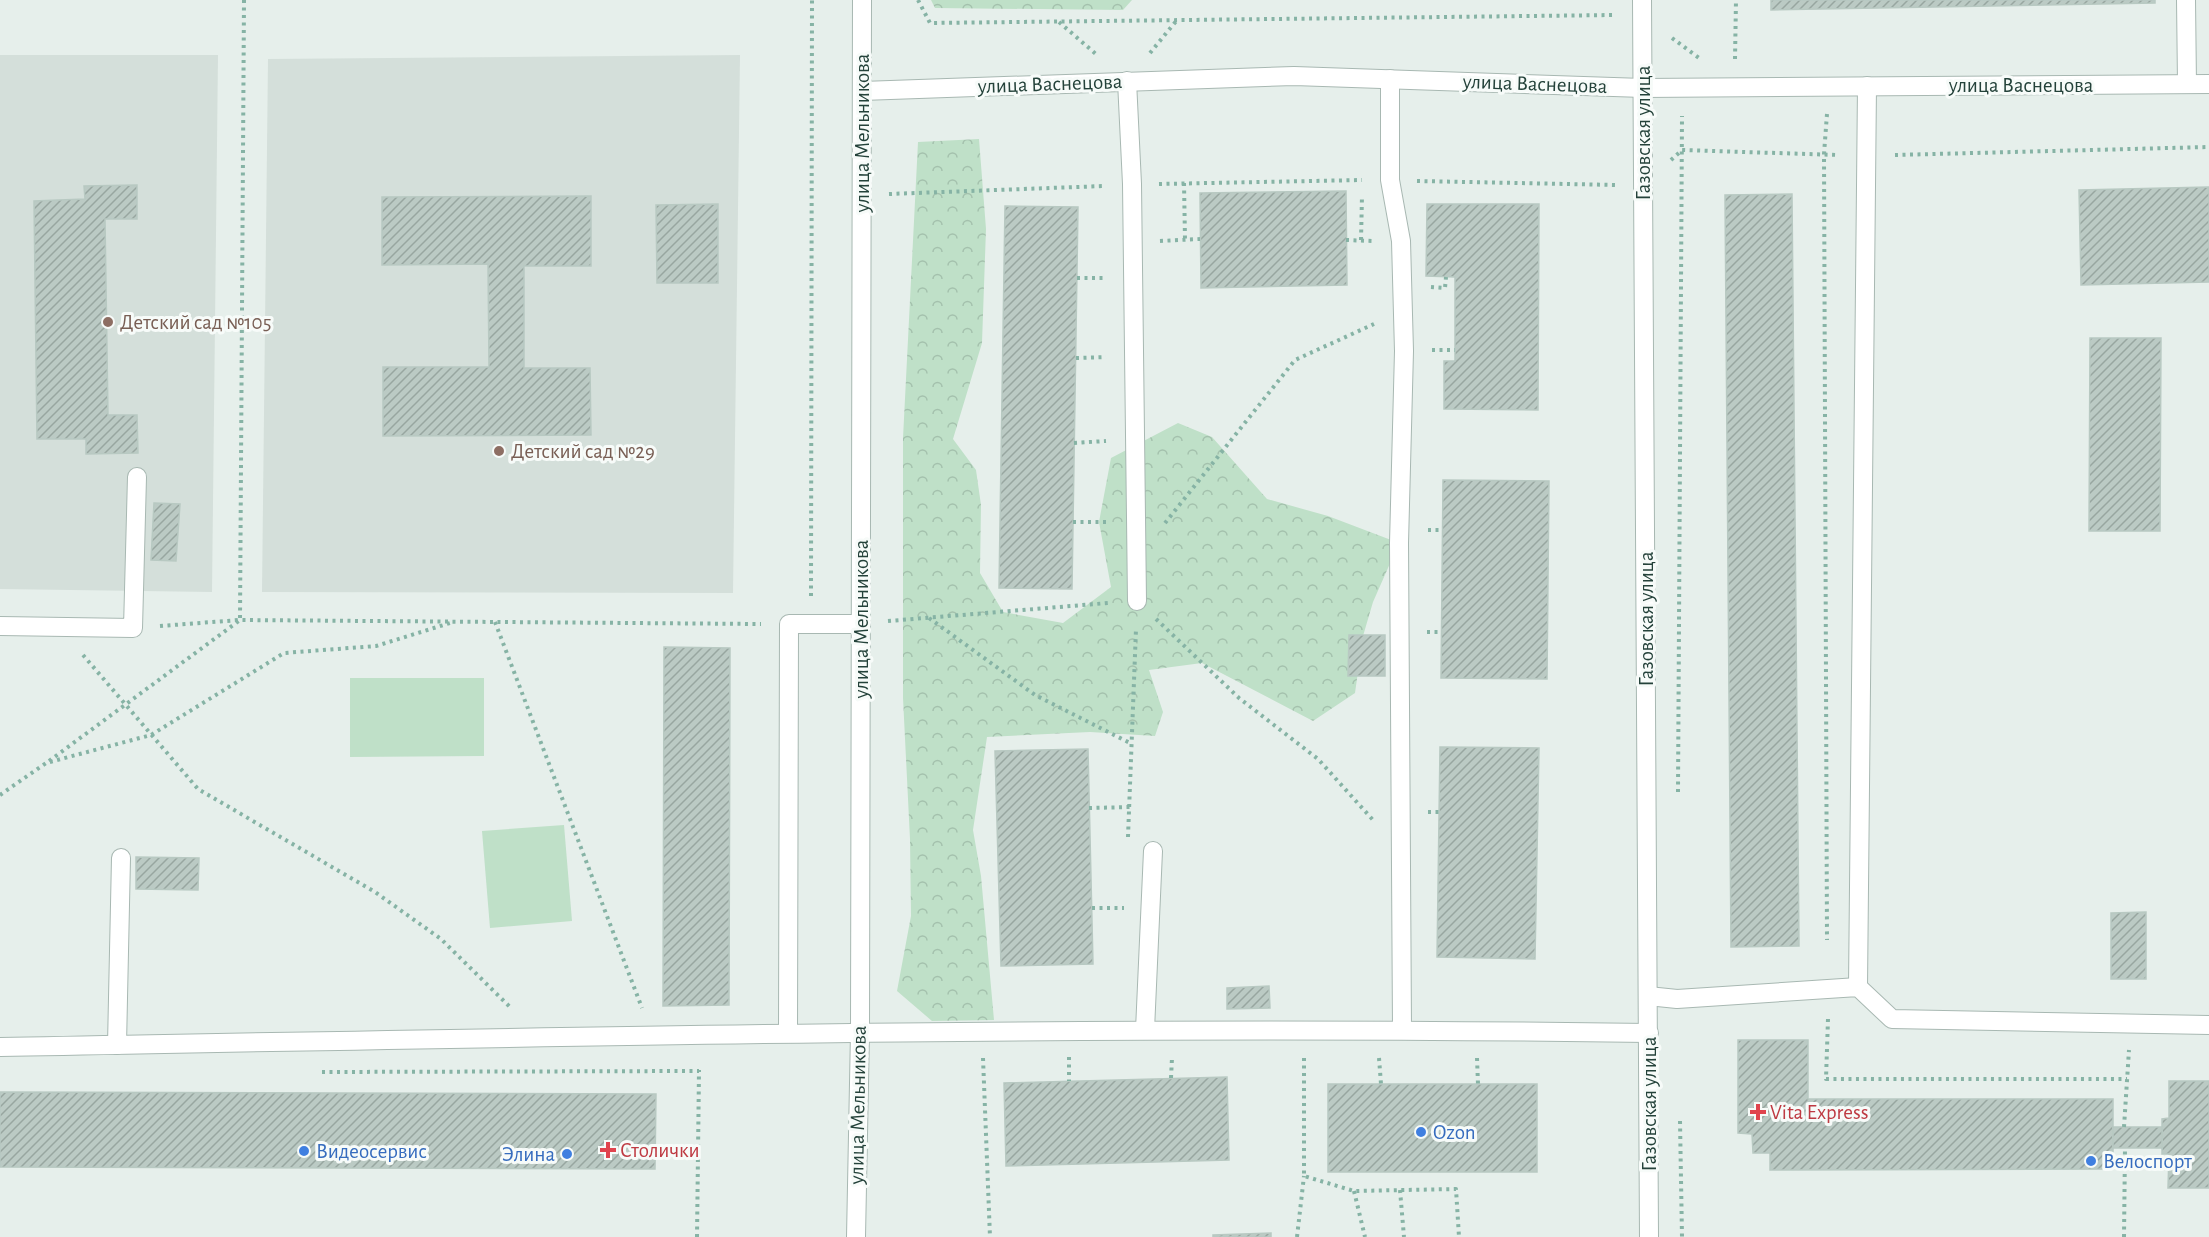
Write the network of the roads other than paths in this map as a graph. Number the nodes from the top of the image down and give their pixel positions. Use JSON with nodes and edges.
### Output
{"nodes":[{"id":1,"x":862,"y":0,"type":"edge"},
{"id":2,"x":2186,"y":0,"type":"edge"},
{"id":3,"x":1642,"y":8,"type":"edge"},
{"id":4,"x":1390,"y":79,"type":"junction"},
{"id":5,"x":1127,"y":81,"type":"junction"},
{"id":6,"x":2187,"y":84,"type":"junction"},
{"id":7,"x":2209,"y":84,"type":"edge"},
{"id":8,"x":1867,"y":86,"type":"junction"},
{"id":9,"x":1643,"y":88,"type":"junction"},
{"id":10,"x":862,"y":92,"type":"junction"},
{"id":11,"x":137,"y":477,"type":"dead end"},
{"id":12,"x":1137,"y":601,"type":"road end"},
{"id":13,"x":861,"y":624,"type":"junction"},
{"id":14,"x":0,"y":626,"type":"edge"},
{"id":15,"x":1153,"y":851,"type":"dead end"},
{"id":16,"x":121,"y":858,"type":"dead end"},
{"id":17,"x":1858,"y":987,"type":"junction"},
{"id":18,"x":1648,"y":996,"type":"junction"},
{"id":19,"x":2209,"y":1025,"type":"edge"},
{"id":20,"x":1145,"y":1029,"type":"junction"},
{"id":21,"x":1402,"y":1029,"type":"junction"},
{"id":22,"x":860,"y":1032,"type":"junction"},
{"id":23,"x":788,"y":1033,"type":"junction"},
{"id":24,"x":1649,"y":1033,"type":"junction"},
{"id":25,"x":117,"y":1045,"type":"junction"},
{"id":26,"x":0,"y":1047,"type":"edge"},
{"id":27,"x":856,"y":1237,"type":"edge"},
{"id":28,"x":1649,"y":1237,"type":"edge"}],
"edges":[{"from":1,"to":10,"type":"street","name":"улица Мельникова"},
{"from":2,"to":6,"type":"street"},
{"from":3,"to":9,"type":"street","name":"Газовская улица"},
{"from":4,"to":5,"type":"street","name":"улица Васнецова"},
{"from":4,"to":9,"type":"street","name":"улица Васнецова"},
{"from":4,"to":21,"type":"street"},
{"from":5,"to":10,"type":"street","name":"улица Васнецова"},
{"from":5,"to":12,"type":"street"},
{"from":6,"to":7,"type":"street","name":"улица Васнецова"},
{"from":6,"to":8,"type":"street","name":"улица Васнецова"},
{"from":8,"to":9,"type":"street","name":"улица Васнецова"},
{"from":8,"to":17,"type":"street"},
{"from":9,"to":18,"type":"street","name":"Газовская улица"},
{"from":10,"to":13,"type":"street","name":"улица Мельникова"},
{"from":11,"to":14,"type":"street"},
{"from":13,"to":22,"type":"street","name":"улица Мельникова"},
{"from":13,"to":23,"type":"street"},
{"from":15,"to":20,"type":"street"},
{"from":16,"to":25,"type":"street"},
{"from":17,"to":18,"type":"street"},
{"from":17,"to":19,"type":"street"},
{"from":18,"to":24,"type":"street","name":"Газовская улица"},
{"from":20,"to":21,"type":"street"},
{"from":20,"to":22,"type":"street"},
{"from":21,"to":24,"type":"street"},
{"from":22,"to":23,"type":"street"},
{"from":22,"to":27,"type":"street","name":"улица Мельникова"},
{"from":23,"to":25,"type":"street"},
{"from":24,"to":28,"type":"street","name":"Газовская улица"},
{"from":25,"to":26,"type":"street"}]}
